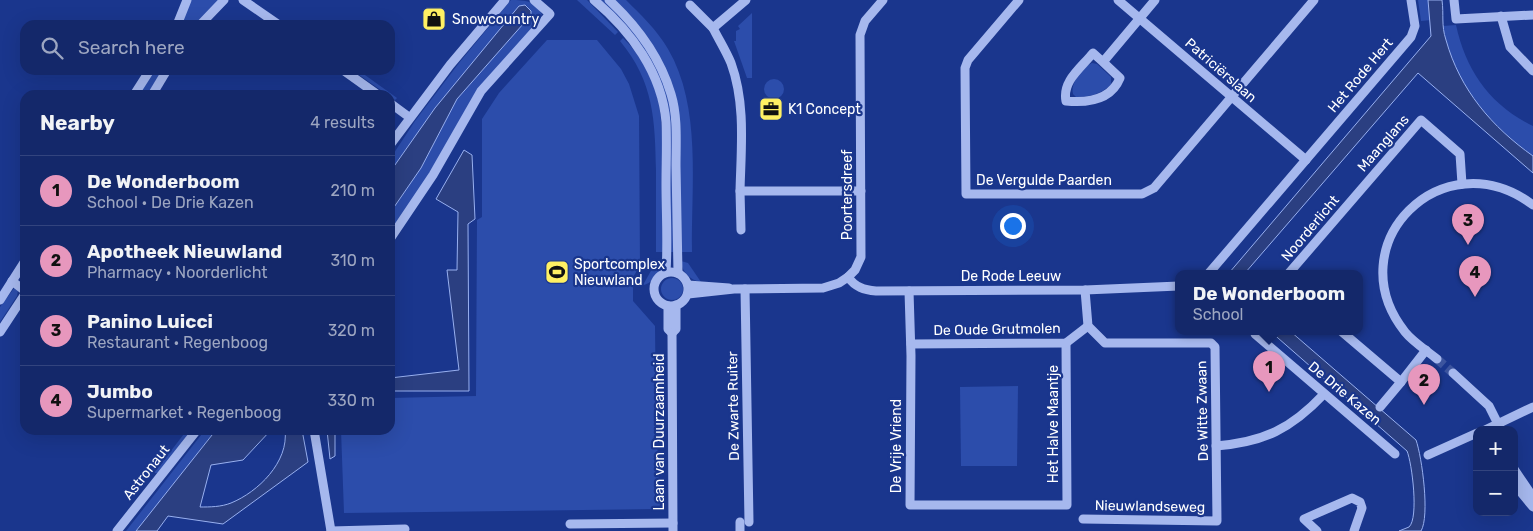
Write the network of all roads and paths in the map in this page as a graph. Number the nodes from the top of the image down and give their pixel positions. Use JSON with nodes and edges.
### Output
{"nodes":[{"id":1,"x":187,"y":0,"type":"edge"},
{"id":2,"x":224,"y":0,"type":"edge"},
{"id":3,"x":243,"y":0,"type":"edge"},
{"id":4,"x":506,"y":0,"type":"edge"},
{"id":5,"x":534,"y":0,"type":"edge"},
{"id":6,"x":594,"y":0,"type":"edge"},
{"id":7,"x":609,"y":0,"type":"edge"},
{"id":8,"x":746,"y":0,"type":"edge"},
{"id":9,"x":883,"y":0,"type":"edge"},
{"id":10,"x":1019,"y":0,"type":"edge"},
{"id":11,"x":1118,"y":0,"type":"edge"},
{"id":12,"x":1155,"y":0,"type":"edge"},
{"id":13,"x":1314,"y":0,"type":"edge"},
{"id":14,"x":1411,"y":0,"type":"edge"},
{"id":15,"x":1454,"y":0,"type":"edge"},
{"id":16,"x":690,"y":4,"type":"dead end"},
{"id":17,"x":1533,"y":15,"type":"edge"},
{"id":18,"x":1500,"y":16,"type":"junction"},
{"id":19,"x":1140,"y":18,"type":"junction"},
{"id":20,"x":179,"y":20,"type":"edge"},
{"id":21,"x":205,"y":20,"type":"edge"},
{"id":22,"x":272,"y":20,"type":"edge"},
{"id":23,"x":713,"y":28,"type":"junction"},
{"id":24,"x":1103,"y":62,"type":"junction"},
{"id":25,"x":1533,"y":71,"type":"edge"},
{"id":26,"x":147,"y":75,"type":"edge"},
{"id":27,"x":165,"y":75,"type":"edge"},
{"id":28,"x":350,"y":75,"type":"edge"},
{"id":29,"x":137,"y":90,"type":"edge"},
{"id":30,"x":155,"y":90,"type":"edge"},
{"id":31,"x":371,"y":90,"type":"edge"},
{"id":32,"x":1232,"y":97,"type":"junction"},
{"id":33,"x":395,"y":107,"type":"edge"},
{"id":34,"x":409,"y":117,"type":"junction"},
{"id":35,"x":395,"y":138,"type":"edge"},
{"id":36,"x":1306,"y":160,"type":"junction"},
{"id":37,"x":1462,"y":184,"type":"junction"},
{"id":38,"x":740,"y":191,"type":"junction"},
{"id":39,"x":861,"y":191,"type":"junction"},
{"id":40,"x":1352,"y":200,"type":"joint"},
{"id":41,"x":1533,"y":205,"type":"edge"},
{"id":42,"x":740,"y":230,"type":"dead end"},
{"id":43,"x":395,"y":231,"type":"edge"},
{"id":44,"x":20,"y":269,"type":"edge"},
{"id":45,"x":1212,"y":270,"type":"edge"},
{"id":46,"x":1292,"y":270,"type":"edge"},
{"id":47,"x":666,"y":272,"type":"junction"},
{"id":48,"x":678,"y":273,"type":"junction"},
{"id":49,"x":848,"y":277,"type":"junction"},
{"id":50,"x":12,"y":281,"type":"junction"},
{"id":51,"x":1175,"y":286,"type":"edge"},
{"id":52,"x":20,"y":288,"type":"edge"},
{"id":53,"x":688,"y":289,"type":"junction"},
{"id":54,"x":745,"y":289,"type":"junction"},
{"id":55,"x":1085,"y":290,"type":"junction"},
{"id":56,"x":909,"y":291,"type":"junction"},
{"id":57,"x":0,"y":300,"type":"edge"},
{"id":58,"x":20,"y":301,"type":"edge"},
{"id":59,"x":672,"y":306,"type":"junction"},
{"id":60,"x":1084,"y":329,"type":"junction"},
{"id":61,"x":0,"y":332,"type":"edge"},
{"id":62,"x":1256,"y":335,"type":"edge"},
{"id":63,"x":1346,"y":335,"type":"edge"},
{"id":64,"x":1066,"y":343,"type":"junction"},
{"id":65,"x":911,"y":344,"type":"junction"},
{"id":66,"x":1426,"y":350,"type":"junction"},
{"id":67,"x":1437,"y":359,"type":"tunnel mouth"},
{"id":68,"x":1453,"y":373,"type":"tunnel mouth"},
{"id":69,"x":1402,"y":382,"type":"junction"},
{"id":70,"x":1324,"y":394,"type":"junction"},
{"id":71,"x":1380,"y":407,"type":"dead end"},
{"id":72,"x":1533,"y":407,"type":"edge"},
{"id":73,"x":1498,"y":426,"type":"edge"},
{"id":74,"x":1502,"y":426,"type":"edge"},
{"id":75,"x":193,"y":435,"type":"edge"},
{"id":76,"x":315,"y":435,"type":"edge"},
{"id":77,"x":1473,"y":435,"type":"edge"},
{"id":78,"x":1216,"y":446,"type":"junction"},
{"id":79,"x":1395,"y":454,"type":"dead end"},
{"id":80,"x":1428,"y":455,"type":"dead end"},
{"id":81,"x":1515,"y":471,"type":"edge"},
{"id":82,"x":1518,"y":489,"type":"edge"},
{"id":83,"x":1533,"y":497,"type":"edge"},
{"id":84,"x":1067,"y":505,"type":"joint"},
{"id":85,"x":1533,"y":507,"type":"edge"},
{"id":86,"x":1083,"y":519,"type":"dead end"},
{"id":87,"x":1217,"y":521,"type":"joint"},
{"id":88,"x":570,"y":524,"type":"dead end"},
{"id":89,"x":743,"y":525,"type":"edge"},
{"id":90,"x":673,"y":527,"type":"edge"},
{"id":91,"x":405,"y":529,"type":"dead end"},
{"id":92,"x":117,"y":531,"type":"edge"},
{"id":93,"x":331,"y":531,"type":"edge"},
{"id":94,"x":1317,"y":531,"type":"edge"},
{"id":95,"x":1354,"y":531,"type":"edge"}],
"edges":[{"from":1,"to":20,"type":"street"},
{"from":2,"to":21,"type":"street"},
{"from":3,"to":22,"type":"street"},
{"from":4,"to":34,"type":"street"},
{"from":5,"to":43,"type":"street"},
{"from":6,"to":47,"type":"street"},
{"from":7,"to":48,"type":"street"},
{"from":8,"to":23,"type":"street"},
{"from":9,"to":39,"type":"street","name":"Poortersdreef"},
{"from":10,"to":32,"type":"street","name":"De Vergulde Paarden"},
{"from":11,"to":19,"type":"street","name":"Patriciërslaan"},
{"from":12,"to":19,"type":"street"},
{"from":13,"to":32,"type":"street"},
{"from":14,"to":36,"type":"street","name":"Het Rode Hert"},
{"from":15,"to":18,"type":"street"},
{"from":16,"to":23,"type":"street"},
{"from":17,"to":18,"type":"street"},
{"from":18,"to":25,"type":"street"},
{"from":19,"to":24,"type":"street"},
{"from":19,"to":32,"type":"street","name":"Patriciërslaan"},
{"from":23,"to":38,"type":"street"},
{"from":24,"to":24,"type":"street"},
{"from":26,"to":29,"type":"street"},
{"from":27,"to":30,"type":"street"},
{"from":28,"to":31,"type":"street"},
{"from":32,"to":36,"type":"street","name":"Patriciërslaan"},
{"from":33,"to":34,"type":"street"},
{"from":34,"to":35,"type":"street"},
{"from":36,"to":45,"type":"street"},
{"from":37,"to":40,"type":"street","name":"Maanglans"},
{"from":37,"to":41,"type":"street"},
{"from":37,"to":66,"type":"street"},
{"from":38,"to":39,"type":"street"},
{"from":38,"to":42,"type":"street"},
{"from":39,"to":49,"type":"street","name":"Poortersdreef"},
{"from":40,"to":46,"type":"street","name":"Noorderlicht"},
{"from":44,"to":50,"type":"street"},
{"from":47,"to":48,"type":"street"},
{"from":47,"to":59,"type":"street"},
{"from":48,"to":53,"type":"street"},
{"from":49,"to":54,"type":"street"},
{"from":49,"to":56,"type":"street","name":"De Rode Leeuw"},
{"from":50,"to":52,"type":"street"},
{"from":50,"to":57,"type":"street"},
{"from":51,"to":55,"type":"street","name":"De Rode Leeuw"},
{"from":53,"to":54,"type":"street"},
{"from":53,"to":59,"type":"street"},
{"from":54,"to":89,"type":"street","name":"De Zwarte Ruiter"},
{"from":55,"to":56,"type":"street","name":"De Rode Leeuw"},
{"from":55,"to":60,"type":"street"},
{"from":56,"to":65,"type":"street","name":"De Vrije Vriend"},
{"from":58,"to":61,"type":"street"},
{"from":59,"to":90,"type":"street","name":"Laan van Duurzaamheid"},
{"from":60,"to":64,"type":"street","name":"De Oude Grutmolen"},
{"from":60,"to":78,"type":"street","name":"De Witte Zwaan"},
{"from":62,"to":70,"type":"street","name":"De Drie Kazen"},
{"from":63,"to":69,"type":"street"},
{"from":64,"to":65,"type":"street","name":"De Oude Grutmolen"},
{"from":64,"to":84,"type":"street","name":"Het Halve Maantje"},
{"from":65,"to":84,"type":"street","name":"De Vrije Vriend"},
{"from":66,"to":67,"type":"street"},
{"from":66,"to":69,"type":"street"},
{"from":68,"to":73,"type":"street"},
{"from":69,"to":71,"type":"street"},
{"from":70,"to":78,"type":"street"},
{"from":70,"to":79,"type":"street","name":"De Drie Kazen"},
{"from":72,"to":74,"type":"street"},
{"from":75,"to":92,"type":"street","name":"Astronaut"},
{"from":76,"to":93,"type":"street"},
{"from":77,"to":80,"type":"street"},
{"from":78,"to":87,"type":"street","name":"De Witte Zwaan"},
{"from":81,"to":83,"type":"street"},
{"from":82,"to":85,"type":"street"},
{"from":86,"to":87,"type":"street","name":"Nieuwlandseweg"},
{"from":88,"to":90,"type":"street"},
{"from":91,"to":93,"type":"street"},
{"from":94,"to":95,"type":"street"}]}
